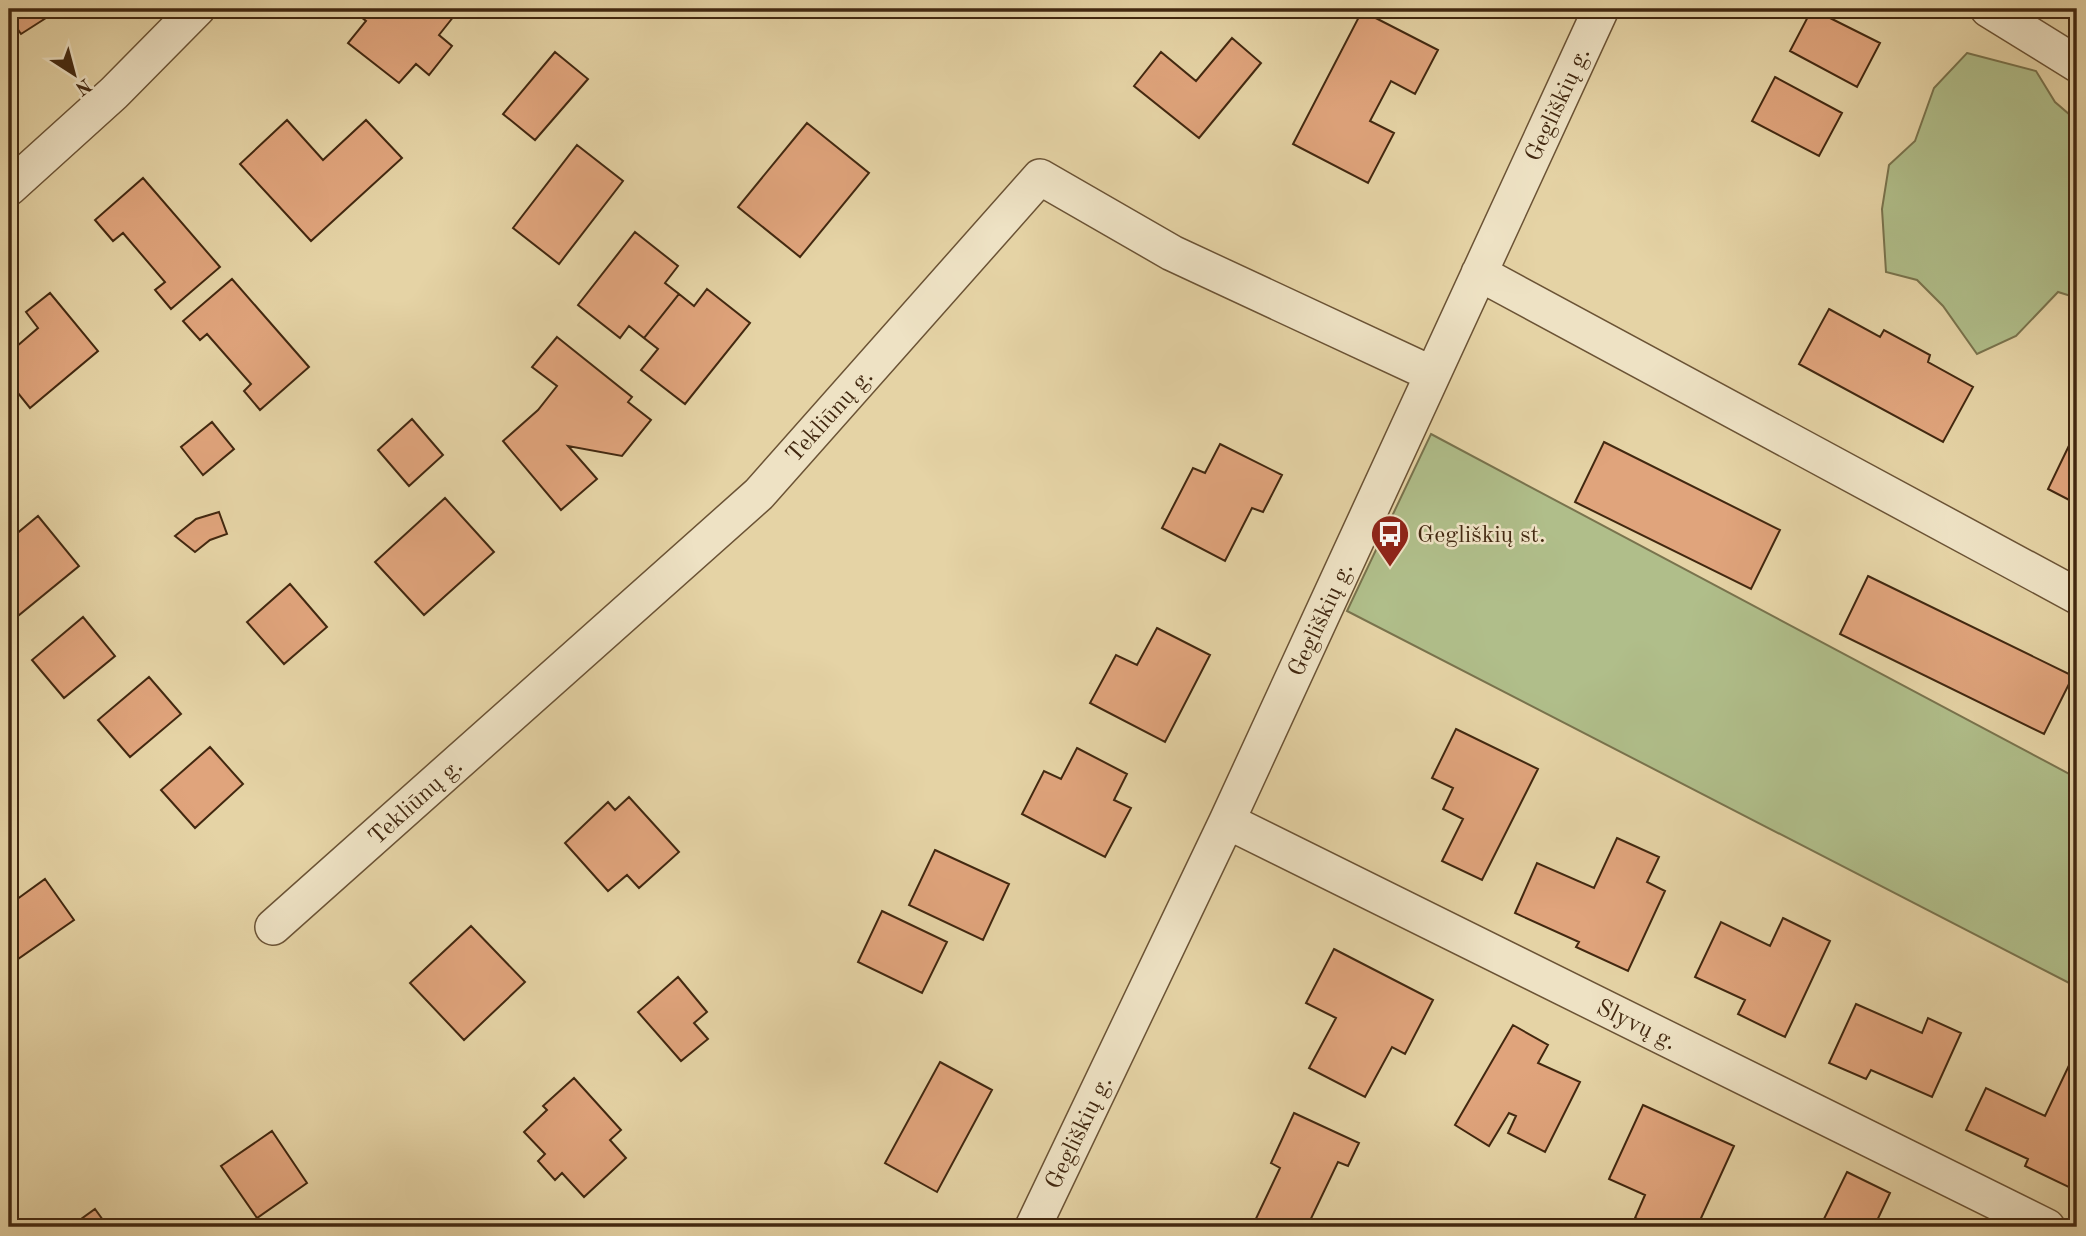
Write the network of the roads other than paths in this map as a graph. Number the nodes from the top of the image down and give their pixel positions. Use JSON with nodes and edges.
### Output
{"nodes":[{"id":1,"x":197,"y":9,"type":"edge"},
{"id":2,"x":1601,"y":9,"type":"edge"},
{"id":3,"x":1988,"y":9,"type":"edge"},
{"id":4,"x":2077,"y":64,"type":"edge"},
{"id":5,"x":9,"y":188,"type":"edge"},
{"id":6,"x":1479,"y":273,"type":"junction"},
{"id":7,"x":1432,"y":374,"type":"junction"},
{"id":8,"x":2077,"y":596,"type":"edge"},
{"id":9,"x":1227,"y":821,"type":"junction"},
{"id":10,"x":273,"y":927,"type":"dead end"},
{"id":11,"x":1032,"y":1227,"type":"edge"},
{"id":12,"x":2047,"y":1227,"type":"edge"}],
"edges":[{"from":1,"to":5,"type":"street"},
{"from":2,"to":6,"type":"street","name":"Gegliškių g."},
{"from":3,"to":4,"type":"street"},
{"from":6,"to":7,"type":"street","name":"Gegliškių g."},
{"from":6,"to":8,"type":"street"},
{"from":7,"to":9,"type":"street","name":"Gegliškių g."},
{"from":7,"to":10,"type":"street","name":"Tekliūnų g."},
{"from":9,"to":11,"type":"street","name":"Gegliškių g."},
{"from":9,"to":12,"type":"street","name":"Slyvų g."}]}
